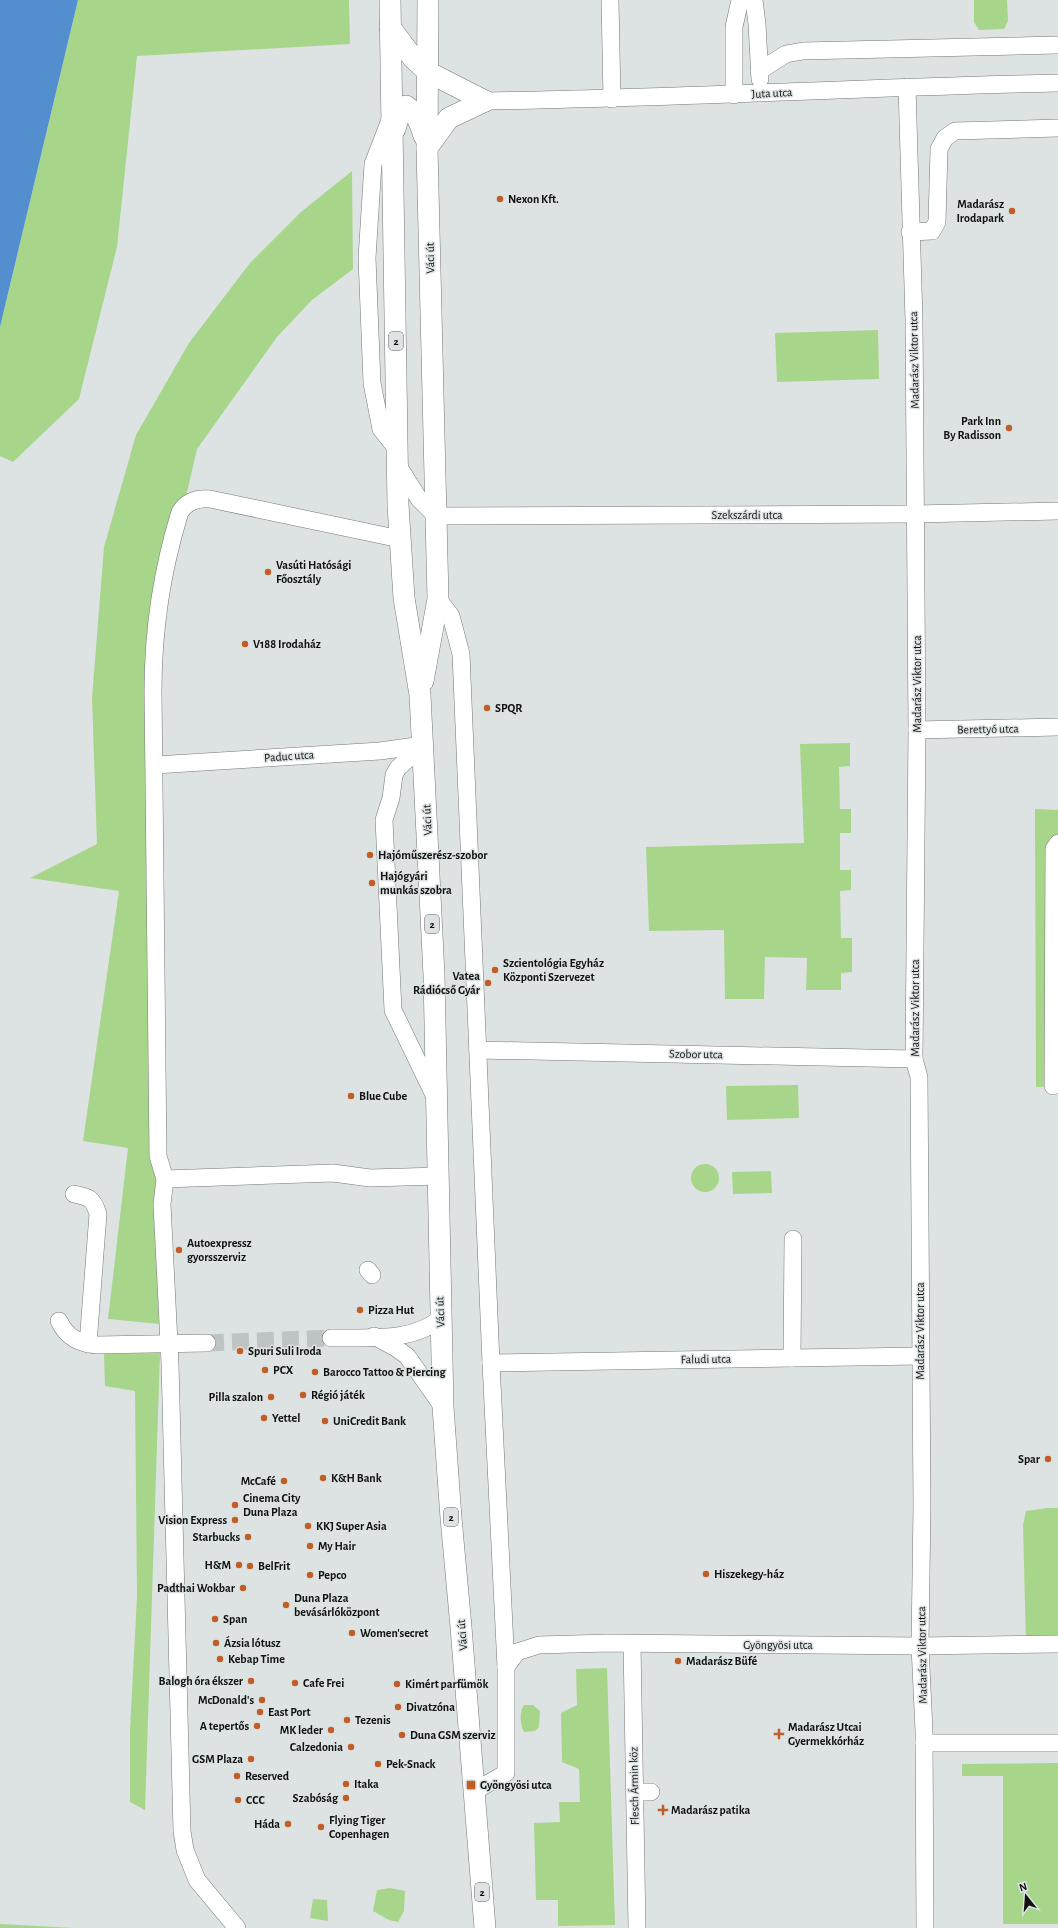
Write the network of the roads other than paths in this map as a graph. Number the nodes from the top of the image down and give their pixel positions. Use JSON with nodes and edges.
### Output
{"nodes":[{"id":1,"x":390,"y":0,"type":"edge"},
{"id":2,"x":428,"y":0,"type":"edge"},
{"id":3,"x":610,"y":0,"type":"edge"},
{"id":4,"x":740,"y":0,"type":"edge"},
{"id":5,"x":754,"y":0,"type":"edge"},
{"id":6,"x":390,"y":27,"type":"junction"},
{"id":7,"x":1058,"y":45,"type":"edge"},
{"id":8,"x":759,"y":71,"type":"junction"},
{"id":9,"x":428,"y":72,"type":"junction"},
{"id":10,"x":1058,"y":83,"type":"edge"},
{"id":11,"x":907,"y":87,"type":"junction"},
{"id":12,"x":760,"y":94,"type":"junction"},
{"id":13,"x":734,"y":95,"type":"junction"},
{"id":14,"x":612,"y":99,"type":"junction"},
{"id":15,"x":485,"y":101,"type":"junction"},
{"id":16,"x":393,"y":113,"type":"junction"},
{"id":17,"x":1058,"y":128,"type":"edge"},
{"id":18,"x":393,"y":138,"type":"junction"},
{"id":19,"x":427,"y":148,"type":"junction"},
{"id":20,"x":948,"y":230,"type":"dead end"},
{"id":21,"x":932,"y":231,"type":"junction"},
{"id":22,"x":910,"y":232,"type":"junction"},
{"id":23,"x":397,"y":456,"type":"junction"},
{"id":24,"x":1058,"y":511,"type":"edge"},
{"id":25,"x":915,"y":514,"type":"junction"},
{"id":26,"x":436,"y":516,"type":"junction"},
{"id":27,"x":400,"y":539,"type":"junction"},
{"id":28,"x":438,"y":599,"type":"junction"},
{"id":29,"x":420,"y":695,"type":"junction"},
{"id":30,"x":1058,"y":727,"type":"edge"},
{"id":31,"x":917,"y":730,"type":"junction"},
{"id":32,"x":423,"y":745,"type":"junction"},
{"id":33,"x":155,"y":765,"type":"junction"},
{"id":34,"x":1058,"y":843,"type":"edge"},
{"id":35,"x":478,"y":1050,"type":"junction"},
{"id":36,"x":914,"y":1059,"type":"junction"},
{"id":37,"x":1053,"y":1086,"type":"dead end"},
{"id":38,"x":437,"y":1102,"type":"junction"},
{"id":39,"x":438,"y":1176,"type":"junction"},
{"id":40,"x":165,"y":1179,"type":"junction"},
{"id":41,"x":74,"y":1194,"type":"dead end"},
{"id":42,"x":793,"y":1239,"type":"dead end"},
{"id":43,"x":441,"y":1318,"type":"junction"},
{"id":44,"x":59,"y":1321,"type":"dead end"},
{"id":45,"x":374,"y":1336,"type":"junction"},
{"id":46,"x":331,"y":1338,"type":"tunnel mouth"},
{"id":47,"x":207,"y":1343,"type":"tunnel mouth"},
{"id":48,"x":88,"y":1344,"type":"junction"},
{"id":49,"x":170,"y":1344,"type":"junction"},
{"id":50,"x":920,"y":1356,"type":"junction"},
{"id":51,"x":792,"y":1358,"type":"junction"},
{"id":52,"x":491,"y":1363,"type":"junction"},
{"id":53,"x":443,"y":1407,"type":"junction"},
{"id":54,"x":632,"y":1644,"type":"junction"},
{"id":55,"x":1058,"y":1644,"type":"edge"},
{"id":56,"x":920,"y":1646,"type":"junction"},
{"id":57,"x":506,"y":1667,"type":"junction"},
{"id":58,"x":1058,"y":1743,"type":"edge"},
{"id":59,"x":924,"y":1744,"type":"junction"},
{"id":60,"x":475,"y":1791,"type":"junction"},
{"id":61,"x":237,"y":1928,"type":"edge"},
{"id":62,"x":485,"y":1928,"type":"edge"},
{"id":63,"x":637,"y":1928,"type":"edge"},
{"id":64,"x":925,"y":1928,"type":"edge"}],
"edges":[{"from":1,"to":6,"type":"main road","name":"Váci út","number":"2"},
{"from":2,"to":9,"type":"main road","name":"Váci út","number":"2"},
{"from":3,"to":14,"type":"street"},
{"from":4,"to":13,"type":"street"},
{"from":5,"to":8,"type":"street"},
{"from":6,"to":9,"type":"main road"},
{"from":6,"to":16,"type":"main road","name":"Váci út","number":"2"},
{"from":7,"to":8,"type":"street"},
{"from":8,"to":12,"type":"street"},
{"from":9,"to":15,"type":"main road"},
{"from":9,"to":19,"type":"main road","name":"Váci út","number":"2"},
{"from":10,"to":11,"type":"street","name":"Juta utca"},
{"from":11,"to":12,"type":"street","name":"Juta utca"},
{"from":11,"to":22,"type":"street","name":"Madarász Viktor utca"},
{"from":12,"to":13,"type":"street","name":"Juta utca"},
{"from":13,"to":14,"type":"street","name":"Juta utca"},
{"from":14,"to":15,"type":"street","name":"Juta utca"},
{"from":15,"to":19,"type":"main road"},
{"from":16,"to":18,"type":"main road","name":"Váci út","number":"2"},
{"from":16,"to":23,"type":"street"},
{"from":17,"to":21,"type":"street"},
{"from":18,"to":19,"type":"main road"},
{"from":18,"to":23,"type":"main road","name":"Váci út","number":"2"},
{"from":19,"to":26,"type":"main road","name":"Váci út","number":"2"},
{"from":20,"to":21,"type":"street"},
{"from":21,"to":22,"type":"street"},
{"from":22,"to":25,"type":"street","name":"Madarász Viktor utca"},
{"from":23,"to":26,"type":"street"},
{"from":23,"to":27,"type":"main road","name":"Váci út","number":"2"},
{"from":24,"to":25,"type":"street","name":"Szekszárdi utca"},
{"from":25,"to":26,"type":"street","name":"Szekszárdi utca"},
{"from":25,"to":31,"type":"street","name":"Madarász Viktor utca"},
{"from":26,"to":28,"type":"main road","name":"Váci út","number":"2"},
{"from":27,"to":29,"type":"main road","name":"Váci út","number":"2"},
{"from":27,"to":33,"type":"street"},
{"from":28,"to":29,"type":"main road","name":"Váci út","number":"2"},
{"from":28,"to":35,"type":"street"},
{"from":29,"to":32,"type":"main road","name":"Váci út","number":"2"},
{"from":30,"to":31,"type":"street","name":"Berettyó utca"},
{"from":31,"to":36,"type":"street","name":"Madarász Viktor utca"},
{"from":32,"to":33,"type":"street","name":"Paduc utca"},
{"from":32,"to":38,"type":"main road","name":"Váci út","number":"2"},
{"from":32,"to":38,"type":"street"},
{"from":33,"to":40,"type":"street"},
{"from":34,"to":37,"type":"street"},
{"from":35,"to":36,"type":"street","name":"Szobor utca"},
{"from":35,"to":52,"type":"street"},
{"from":36,"to":50,"type":"street","name":"Madarász Viktor utca"},
{"from":38,"to":39,"type":"main road","name":"Váci út","number":"2"},
{"from":39,"to":40,"type":"street"},
{"from":39,"to":43,"type":"main road","name":"Váci út","number":"2"},
{"from":40,"to":49,"type":"street"},
{"from":41,"to":48,"type":"street"},
{"from":42,"to":51,"type":"street"},
{"from":43,"to":45,"type":"street"},
{"from":43,"to":53,"type":"main road","name":"Váci út","number":"2"},
{"from":44,"to":48,"type":"street"},
{"from":45,"to":46,"type":"street"},
{"from":45,"to":53,"type":"street"},
{"from":47,"to":49,"type":"street"},
{"from":48,"to":49,"type":"street"},
{"from":49,"to":61,"type":"street"},
{"from":50,"to":51,"type":"street","name":"Faludi utca"},
{"from":50,"to":56,"type":"street","name":"Madarász Viktor utca"},
{"from":51,"to":52,"type":"street","name":"Faludi utca"},
{"from":52,"to":57,"type":"street"},
{"from":53,"to":60,"type":"main road","name":"Váci út","number":"2"},
{"from":54,"to":56,"type":"street","name":"Gyöngyösi utca"},
{"from":54,"to":57,"type":"street","name":"Gyöngyösi utca"},
{"from":54,"to":63,"type":"street","name":"Flesch Ármin köz"},
{"from":55,"to":56,"type":"street","name":"Gyöngyösi utca"},
{"from":56,"to":59,"type":"street","name":"Madarász Viktor utca"},
{"from":57,"to":60,"type":"street"},
{"from":58,"to":59,"type":"street"},
{"from":59,"to":64,"type":"street","name":"Madarász Viktor utca"},
{"from":60,"to":62,"type":"main road","name":"Váci út","number":"2"}]}
